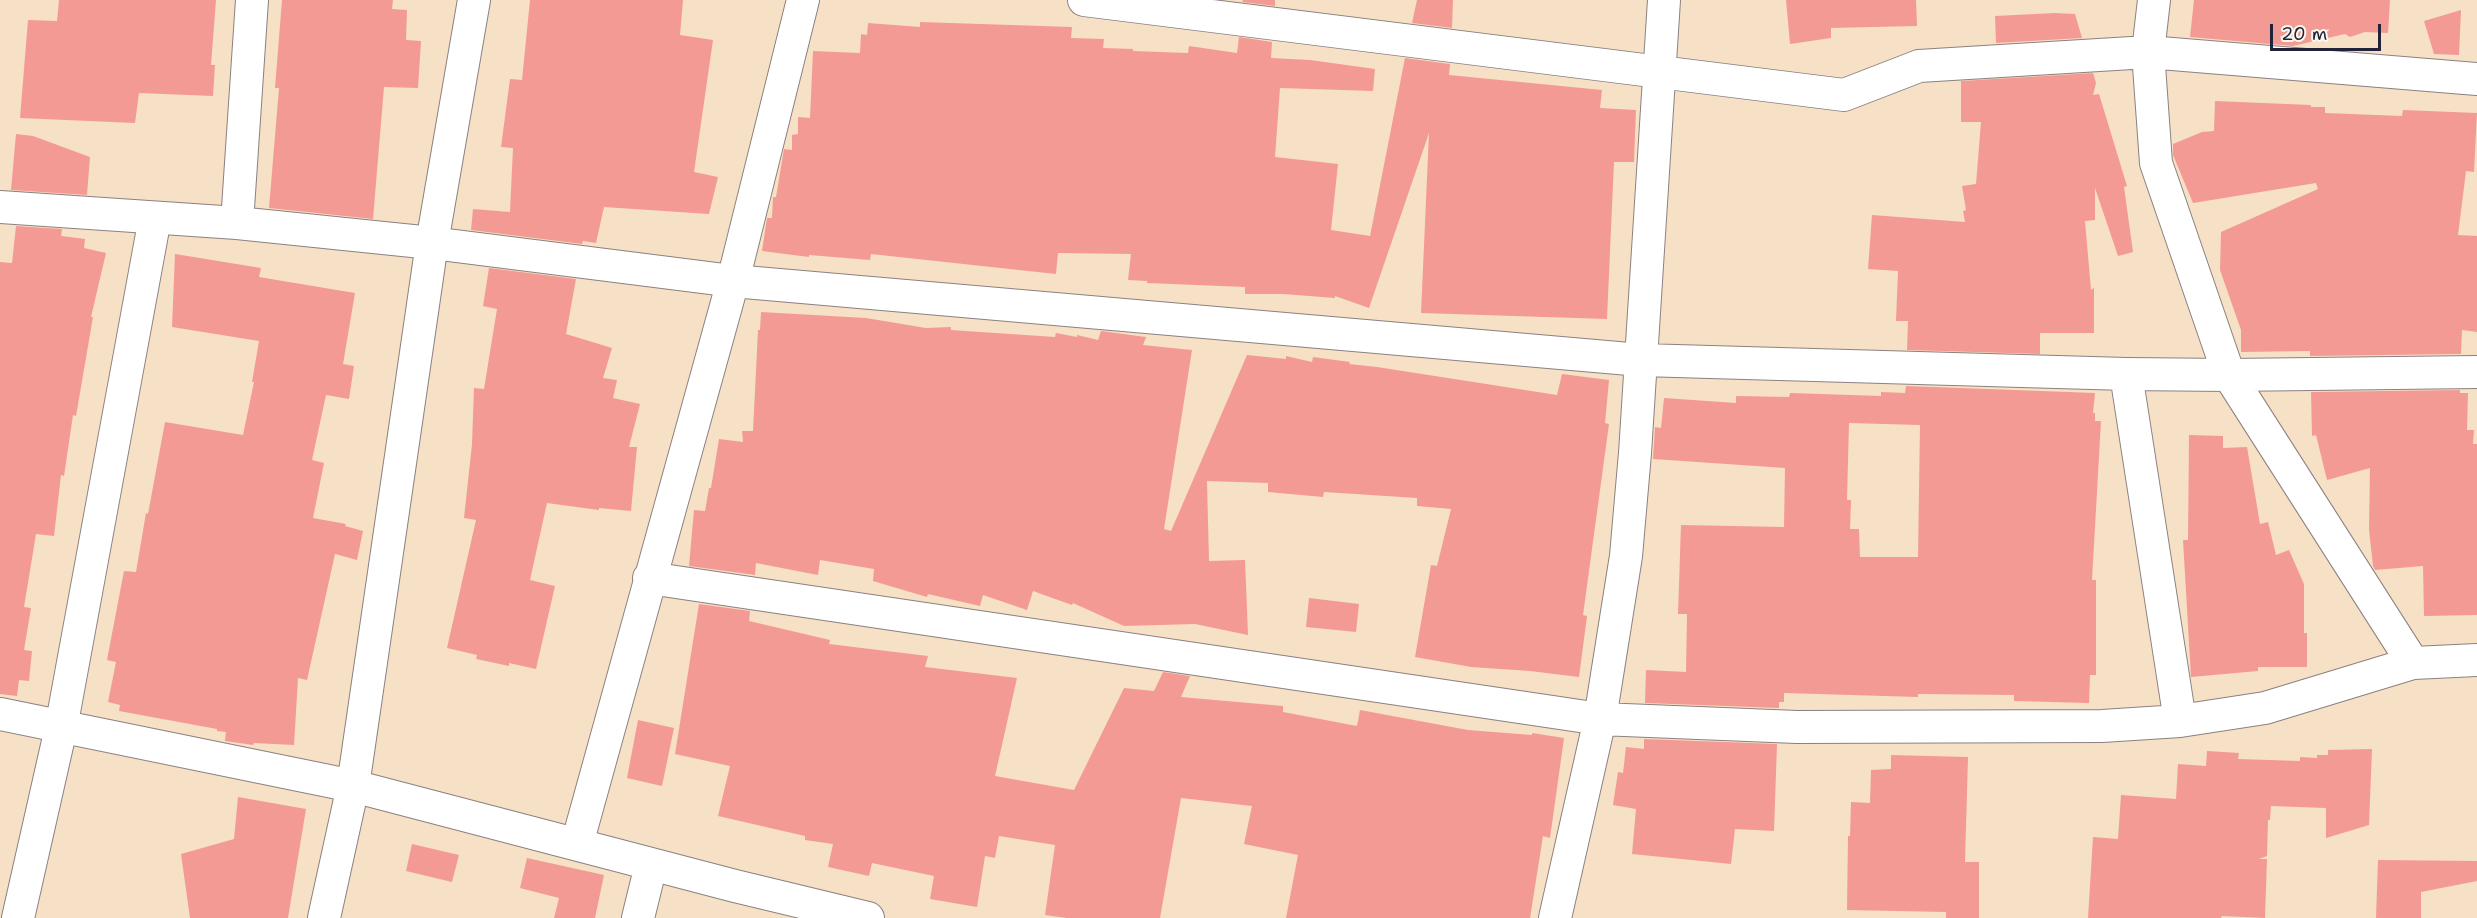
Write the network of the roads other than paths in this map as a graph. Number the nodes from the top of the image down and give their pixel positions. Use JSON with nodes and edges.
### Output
{"nodes":[{"id":1,"x":252,"y":0,"type":"edge"},
{"id":2,"x":474,"y":0,"type":"edge"},
{"id":3,"x":803,"y":0,"type":"edge"},
{"id":4,"x":1084,"y":0,"type":"edge"},
{"id":5,"x":1664,"y":0,"type":"edge"},
{"id":6,"x":2154,"y":0,"type":"edge"},
{"id":7,"x":2148,"y":52,"type":"junction"},
{"id":8,"x":1660,"y":71,"type":"junction"},
{"id":9,"x":2477,"y":79,"type":"edge"},
{"id":10,"x":0,"y":207,"type":"edge"},
{"id":11,"x":155,"y":218,"type":"junction"},
{"id":12,"x":237,"y":224,"type":"junction"},
{"id":13,"x":432,"y":243,"type":"junction"},
{"id":14,"x":733,"y":281,"type":"junction"},
{"id":15,"x":1641,"y":360,"type":"junction"},
{"id":16,"x":2477,"y":372,"type":"edge"},
{"id":17,"x":2126,"y":374,"type":"junction"},
{"id":18,"x":2229,"y":375,"type":"junction"},
{"id":19,"x":649,"y":578,"type":"junction"},
{"id":20,"x":2477,"y":660,"type":"edge"},
{"id":21,"x":2413,"y":663,"type":"junction"},
{"id":22,"x":0,"y":714,"type":"edge"},
{"id":23,"x":1600,"y":719,"type":"junction"},
{"id":24,"x":2180,"y":721,"type":"junction"},
{"id":25,"x":62,"y":728,"type":"junction"},
{"id":26,"x":353,"y":786,"type":"junction"},
{"id":27,"x":577,"y":844,"type":"junction"},
{"id":28,"x":651,"y":865,"type":"junction"},
{"id":29,"x":18,"y":918,"type":"edge"},
{"id":30,"x":324,"y":918,"type":"edge"},
{"id":31,"x":638,"y":918,"type":"edge"},
{"id":32,"x":868,"y":918,"type":"edge"},
{"id":33,"x":1555,"y":918,"type":"edge"}],
"edges":[{"from":1,"to":12,"type":"street"},
{"from":2,"to":13,"type":"street"},
{"from":3,"to":14,"type":"street"},
{"from":4,"to":8,"type":"street"},
{"from":5,"to":8,"type":"street"},
{"from":6,"to":7,"type":"street"},
{"from":7,"to":8,"type":"street"},
{"from":7,"to":9,"type":"street"},
{"from":7,"to":18,"type":"street"},
{"from":8,"to":15,"type":"street"},
{"from":10,"to":11,"type":"street"},
{"from":11,"to":12,"type":"street"},
{"from":11,"to":25,"type":"street"},
{"from":12,"to":13,"type":"street"},
{"from":13,"to":14,"type":"street"},
{"from":13,"to":26,"type":"street"},
{"from":14,"to":15,"type":"street"},
{"from":14,"to":19,"type":"street"},
{"from":15,"to":17,"type":"street"},
{"from":15,"to":23,"type":"street"},
{"from":16,"to":18,"type":"street"},
{"from":17,"to":18,"type":"street"},
{"from":17,"to":24,"type":"street"},
{"from":18,"to":21,"type":"street"},
{"from":19,"to":23,"type":"street"},
{"from":19,"to":27,"type":"street"},
{"from":20,"to":21,"type":"street"},
{"from":21,"to":24,"type":"street"},
{"from":22,"to":25,"type":"street"},
{"from":23,"to":24,"type":"street"},
{"from":23,"to":33,"type":"street"},
{"from":25,"to":26,"type":"street"},
{"from":25,"to":29,"type":"street"},
{"from":26,"to":27,"type":"street"},
{"from":26,"to":30,"type":"street"},
{"from":27,"to":28,"type":"street"},
{"from":28,"to":31,"type":"street"},
{"from":28,"to":32,"type":"street"}]}
